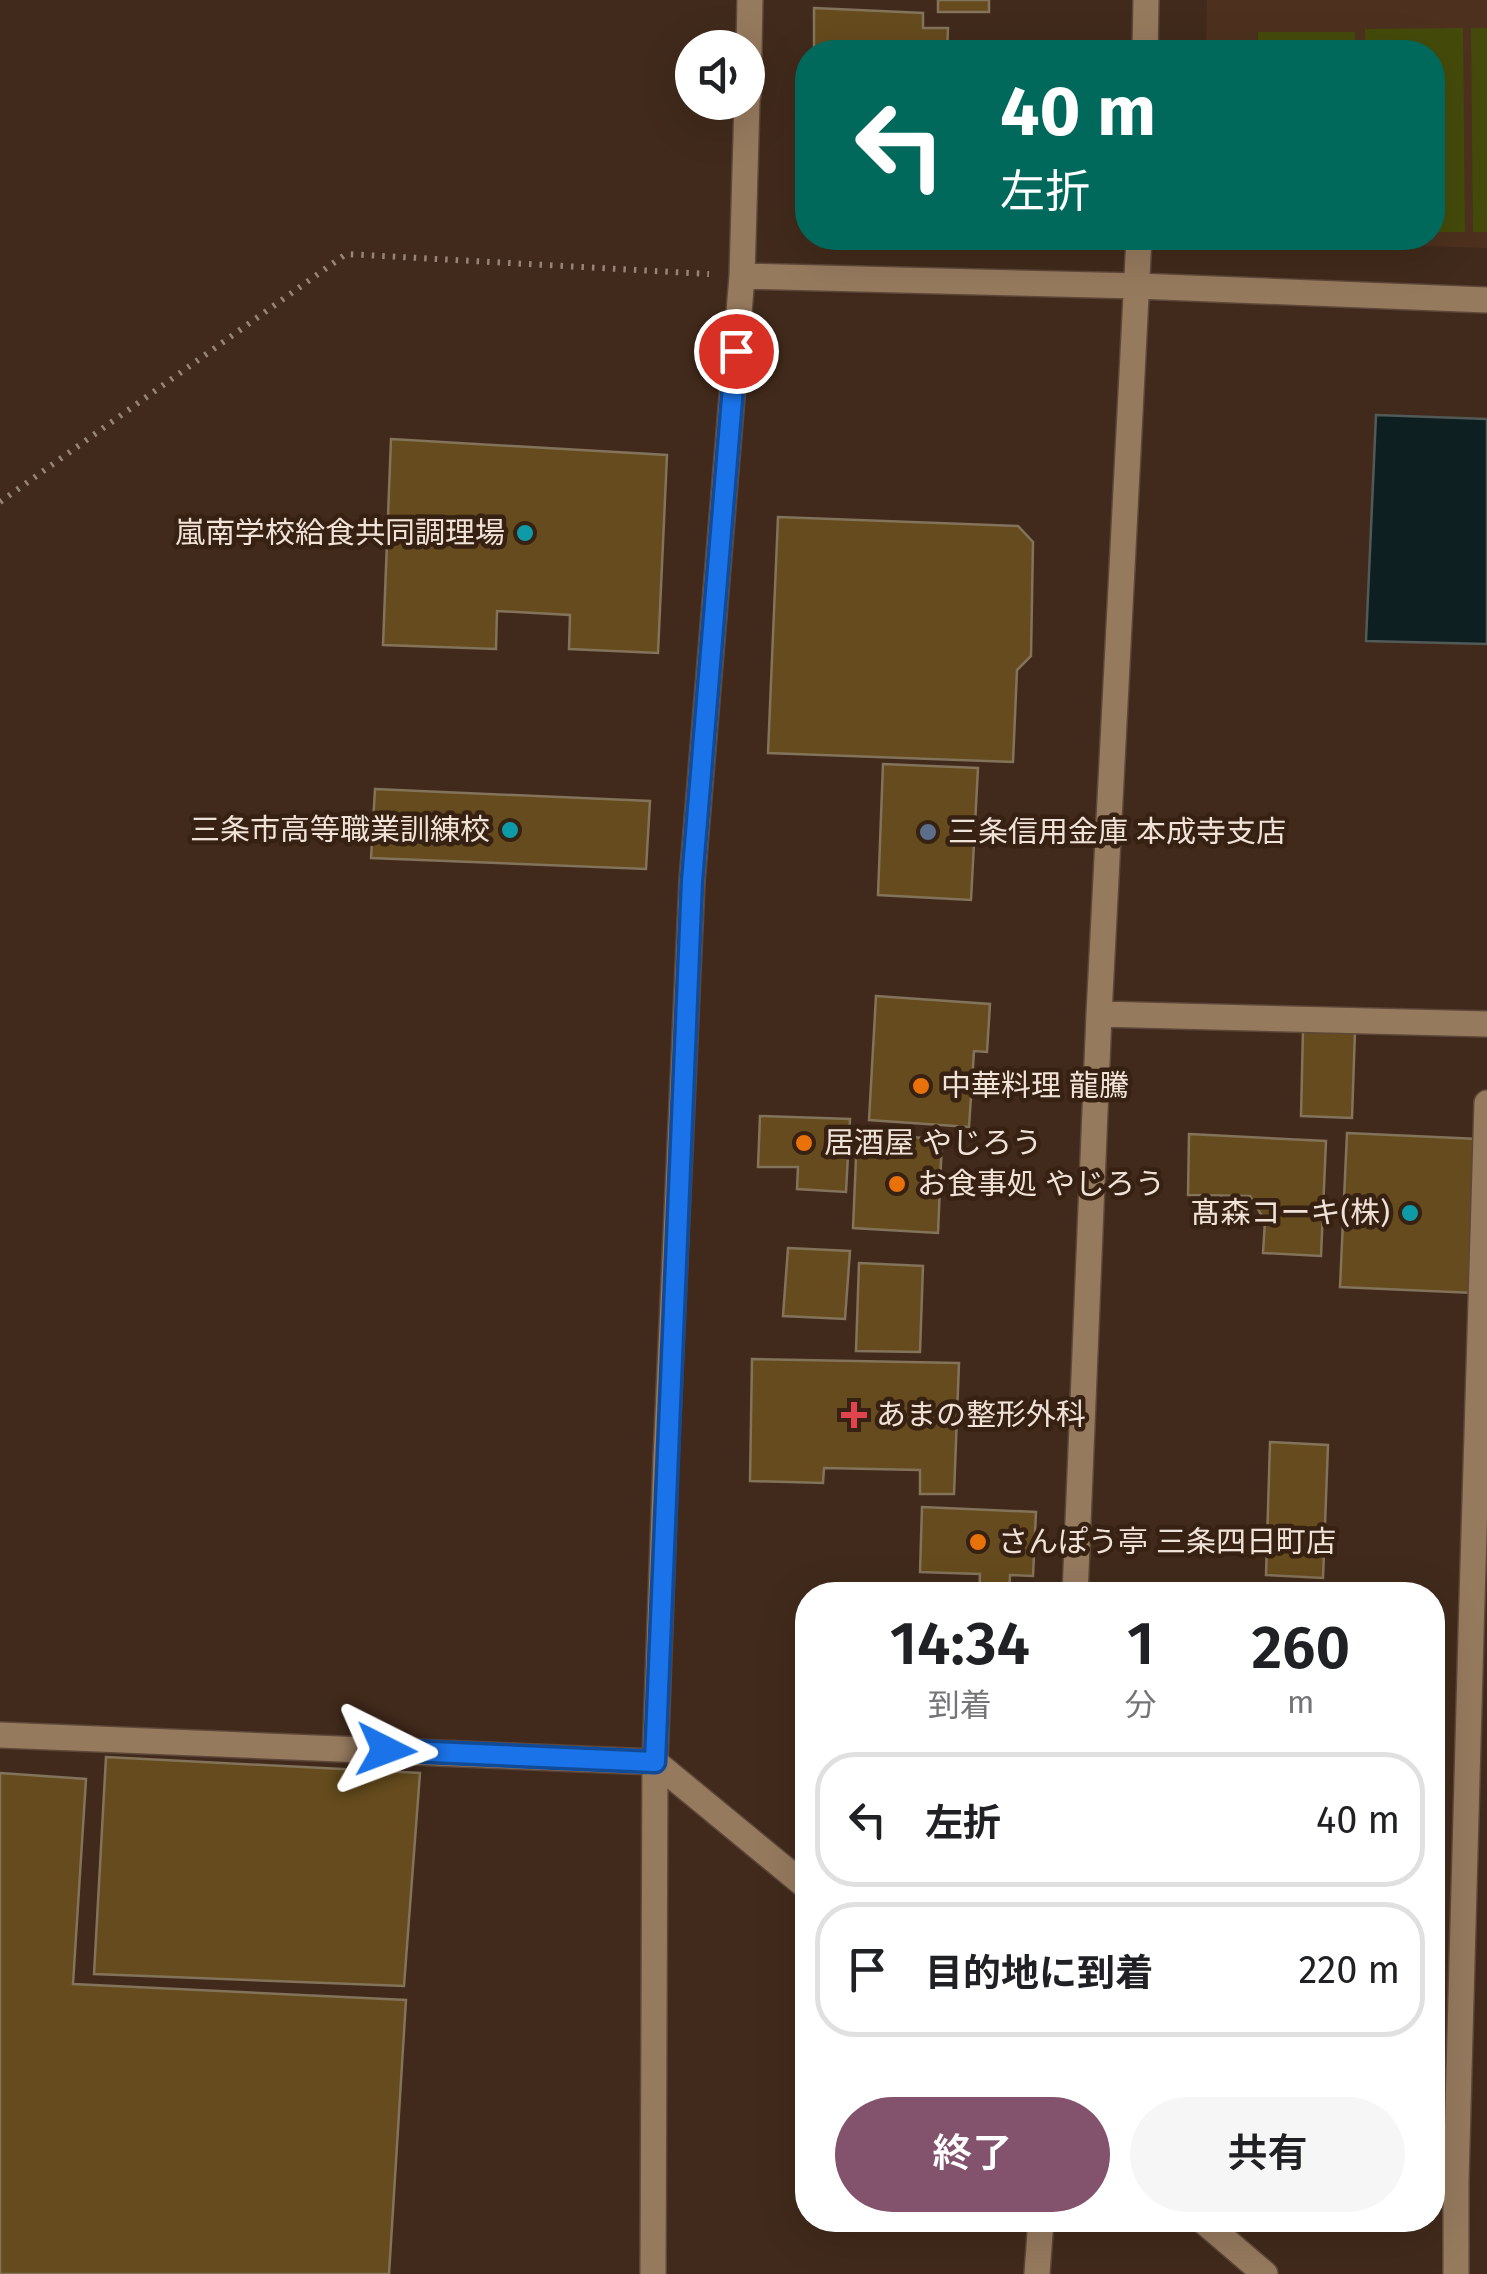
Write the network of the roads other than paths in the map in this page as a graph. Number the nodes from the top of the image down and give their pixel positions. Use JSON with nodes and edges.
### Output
{"nodes":[{"id":1,"x":750,"y":0,"type":"edge"},
{"id":2,"x":1146,"y":0,"type":"edge"},
{"id":3,"x":749,"y":30,"type":"edge"},
{"id":4,"x":1144,"y":40,"type":"edge"},
{"id":5,"x":746,"y":120,"type":"edge"},
{"id":6,"x":1140,"y":250,"type":"edge"},
{"id":7,"x":742,"y":276,"type":"junction"},
{"id":8,"x":1138,"y":286,"type":"junction"},
{"id":9,"x":1487,"y":300,"type":"edge"},
{"id":10,"x":1100,"y":1014,"type":"junction"},
{"id":11,"x":1487,"y":1024,"type":"edge"},
{"id":12,"x":1487,"y":1103,"type":"edge"},
{"id":13,"x":1076,"y":1582,"type":"edge"},
{"id":14,"x":0,"y":1735,"type":"edge"},
{"id":15,"x":655,"y":1762,"type":"junction"},
{"id":16,"x":795,"y":1877,"type":"edge"},
{"id":17,"x":1040,"y":2232,"type":"edge"},
{"id":18,"x":1216,"y":2232,"type":"edge"},
{"id":19,"x":653,"y":2274,"type":"edge"},
{"id":20,"x":1037,"y":2274,"type":"edge"},
{"id":21,"x":1264,"y":2274,"type":"edge"},
{"id":22,"x":1456,"y":2274,"type":"edge"}],
"edges":[{"from":1,"to":3,"type":"street"},
{"from":2,"to":4,"type":"street"},
{"from":5,"to":7,"type":"street"},
{"from":6,"to":8,"type":"street"},
{"from":7,"to":8,"type":"street"},
{"from":7,"to":15,"type":"street"},
{"from":8,"to":9,"type":"street"},
{"from":8,"to":10,"type":"street"},
{"from":10,"to":11,"type":"street"},
{"from":10,"to":13,"type":"street"},
{"from":12,"to":22,"type":"street"},
{"from":14,"to":15,"type":"street"},
{"from":15,"to":16,"type":"street"},
{"from":15,"to":19,"type":"street"},
{"from":17,"to":20,"type":"street"},
{"from":18,"to":21,"type":"street"}]}
